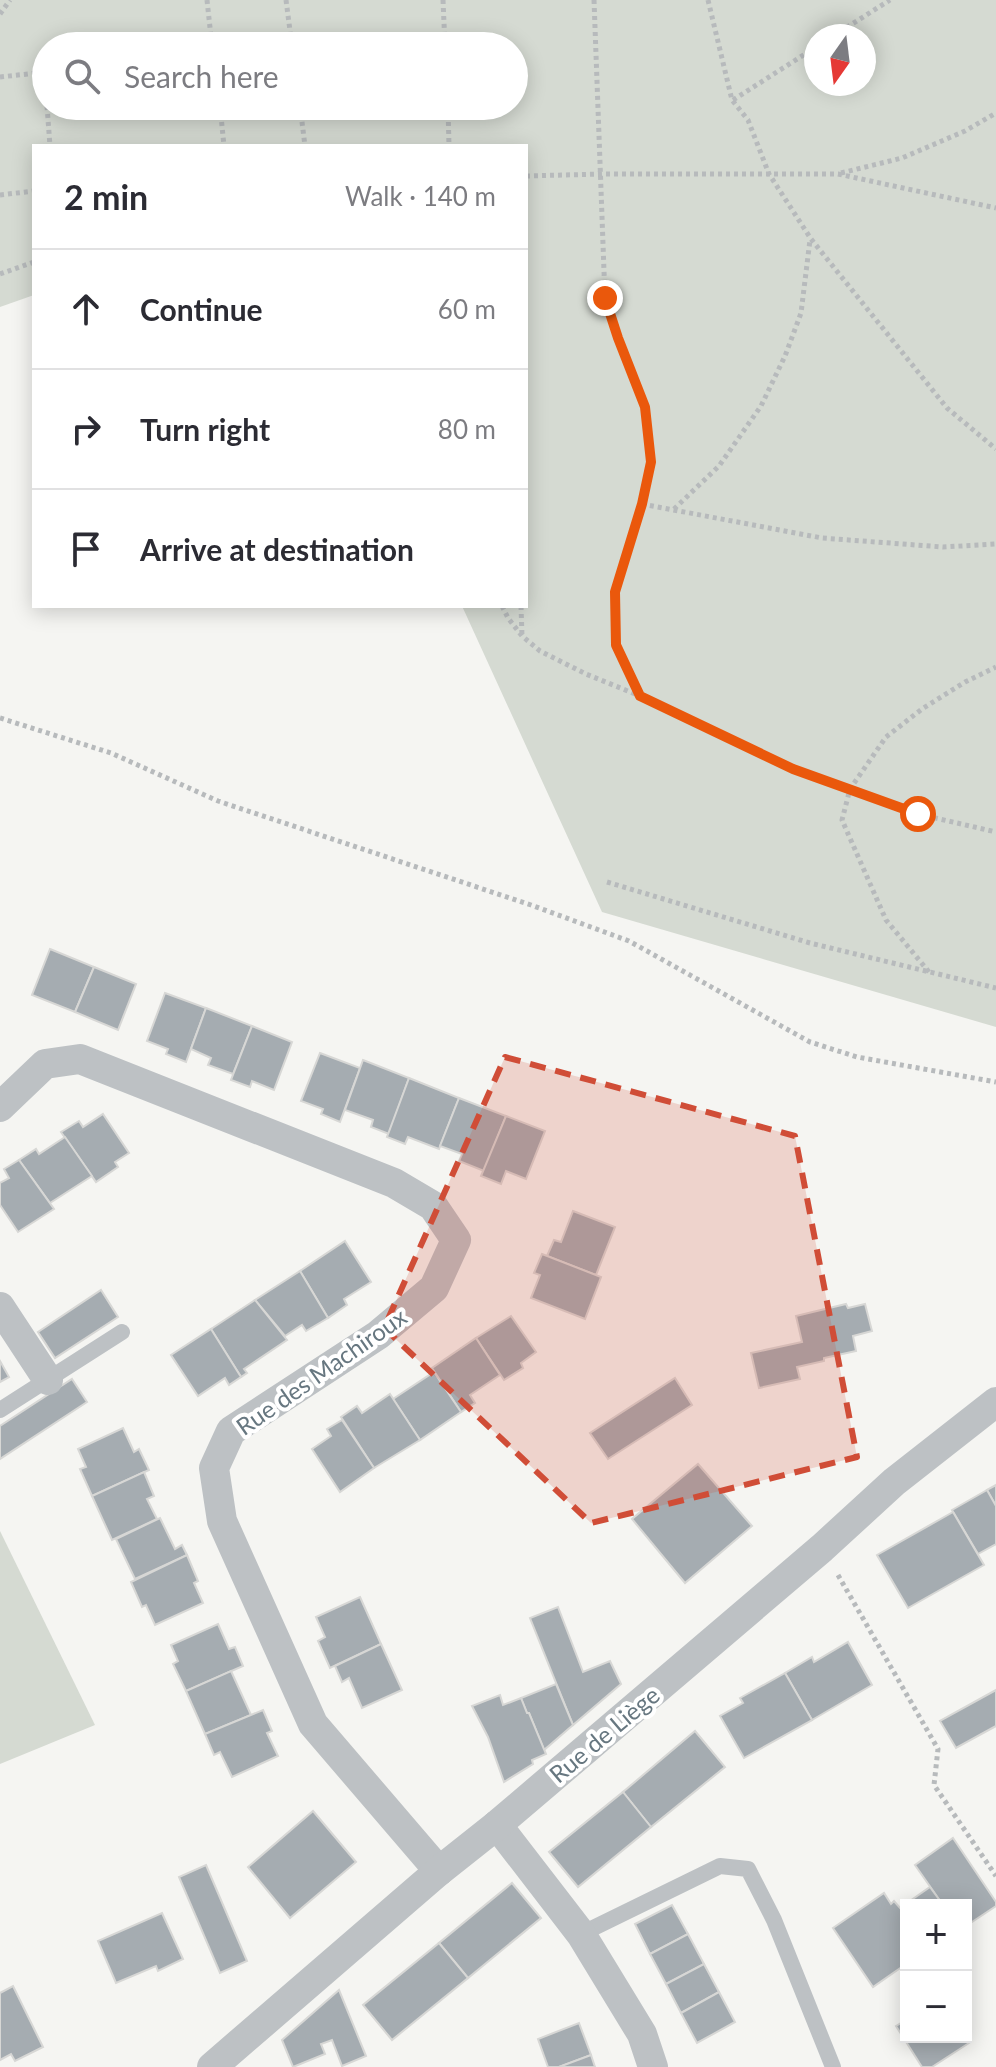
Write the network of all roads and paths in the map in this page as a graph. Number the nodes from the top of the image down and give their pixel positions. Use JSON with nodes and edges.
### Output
{"nodes":[{"id":1,"x":10,"y":0,"type":"edge"},
{"id":2,"x":207,"y":0,"type":"edge"},
{"id":3,"x":286,"y":0,"type":"edge"},
{"id":4,"x":443,"y":0,"type":"edge"},
{"id":5,"x":594,"y":0,"type":"edge"},
{"id":6,"x":708,"y":0,"type":"edge"},
{"id":7,"x":890,"y":0,"type":"edge"},
{"id":8,"x":0,"y":14,"type":"edge"},
{"id":9,"x":852,"y":24,"type":"edge"},
{"id":10,"x":210,"y":32,"type":"edge"},
{"id":11,"x":290,"y":32,"type":"edge"},
{"id":12,"x":444,"y":32,"type":"edge"},
{"id":13,"x":804,"y":55,"type":"edge"},
{"id":14,"x":32,"y":73,"type":"edge"},
{"id":15,"x":0,"y":77,"type":"edge"},
{"id":16,"x":732,"y":100,"type":"junction"},
{"id":17,"x":996,"y":113,"type":"edge"},
{"id":18,"x":48,"y":120,"type":"edge"},
{"id":19,"x":221,"y":120,"type":"edge"},
{"id":20,"x":302,"y":120,"type":"edge"},
{"id":21,"x":448,"y":120,"type":"edge"},
{"id":22,"x":50,"y":144,"type":"edge"},
{"id":23,"x":224,"y":144,"type":"edge"},
{"id":24,"x":305,"y":144,"type":"edge"},
{"id":25,"x":449,"y":144,"type":"edge"},
{"id":26,"x":602,"y":174,"type":"junction"},
{"id":27,"x":769,"y":174,"type":"junction"},
{"id":28,"x":838,"y":174,"type":"junction"},
{"id":29,"x":528,"y":176,"type":"edge"},
{"id":30,"x":32,"y":191,"type":"edge"},
{"id":31,"x":0,"y":195,"type":"edge"},
{"id":32,"x":996,"y":208,"type":"edge"},
{"id":33,"x":811,"y":239,"type":"junction"},
{"id":34,"x":32,"y":263,"type":"edge"},
{"id":35,"x":0,"y":274,"type":"edge"},
{"id":36,"x":996,"y":449,"type":"edge"},
{"id":37,"x":642,"y":504,"type":"junction"},
{"id":38,"x":674,"y":510,"type":"junction"},
{"id":39,"x":996,"y":544,"type":"edge"},
{"id":40,"x":503,"y":608,"type":"edge"},
{"id":41,"x":521,"y":608,"type":"edge"},
{"id":42,"x":522,"y":636,"type":"junction"},
{"id":43,"x":996,"y":667,"type":"edge"},
{"id":44,"x":640,"y":696,"type":"junction"},
{"id":45,"x":0,"y":718,"type":"edge"},
{"id":46,"x":850,"y":789,"type":"junction"},
{"id":47,"x":996,"y":832,"type":"edge"},
{"id":48,"x":607,"y":882,"type":"dead end"},
{"id":49,"x":929,"y":972,"type":"junction"},
{"id":50,"x":996,"y":988,"type":"edge"},
{"id":51,"x":996,"y":1082,"type":"edge"},
{"id":52,"x":0,"y":1107,"type":"edge"},
{"id":53,"x":0,"y":1307,"type":"edge"},
{"id":54,"x":122,"y":1332,"type":"dead end"},
{"id":55,"x":48,"y":1380,"type":"junction"},
{"id":56,"x":996,"y":1402,"type":"edge"},
{"id":57,"x":0,"y":1410,"type":"edge"},
{"id":58,"x":822,"y":1548,"type":"junction"},
{"id":59,"x":497,"y":1825,"type":"junction"},
{"id":60,"x":439,"y":1871,"type":"junction"},
{"id":61,"x":996,"y":1876,"type":"edge"},
{"id":62,"x":581,"y":1934,"type":"junction"},
{"id":63,"x":212,"y":2067,"type":"edge"},
{"id":64,"x":653,"y":2067,"type":"edge"},
{"id":65,"x":833,"y":2067,"type":"edge"}],
"edges":[{"from":1,"to":8,"type":"path"},
{"from":2,"to":10,"type":"path"},
{"from":3,"to":11,"type":"path"},
{"from":4,"to":12,"type":"path"},
{"from":5,"to":26,"type":"path"},
{"from":6,"to":16,"type":"path"},
{"from":7,"to":9,"type":"path"},
{"from":13,"to":16,"type":"path"},
{"from":14,"to":15,"type":"path"},
{"from":16,"to":27,"type":"path"},
{"from":17,"to":28,"type":"path"},
{"from":18,"to":22,"type":"path"},
{"from":19,"to":23,"type":"path"},
{"from":20,"to":24,"type":"path"},
{"from":21,"to":25,"type":"path"},
{"from":26,"to":27,"type":"path"},
{"from":26,"to":29,"type":"path"},
{"from":26,"to":37,"type":"path"},
{"from":27,"to":28,"type":"path"},
{"from":27,"to":33,"type":"path"},
{"from":28,"to":32,"type":"path"},
{"from":30,"to":31,"type":"path"},
{"from":33,"to":36,"type":"path"},
{"from":33,"to":38,"type":"path"},
{"from":34,"to":35,"type":"path"},
{"from":37,"to":38,"type":"path"},
{"from":37,"to":44,"type":"path"},
{"from":38,"to":39,"type":"path"},
{"from":40,"to":42,"type":"path"},
{"from":41,"to":42,"type":"path"},
{"from":42,"to":44,"type":"path"},
{"from":43,"to":46,"type":"path"},
{"from":44,"to":46,"type":"path"},
{"from":45,"to":51,"type":"path"},
{"from":46,"to":47,"type":"path"},
{"from":46,"to":49,"type":"path"},
{"from":48,"to":49,"type":"path"},
{"from":49,"to":50,"type":"path"},
{"from":52,"to":60,"type":"street","name":"Rue des Machiroux"},
{"from":53,"to":55,"type":"street"},
{"from":54,"to":55,"type":"lane"},
{"from":55,"to":57,"type":"lane"},
{"from":56,"to":58,"type":"street","name":"Rue de Liège"},
{"from":58,"to":59,"type":"street","name":"Rue de Liège"},
{"from":58,"to":61,"type":"path"},
{"from":59,"to":60,"type":"street","name":"Rue de Liège"},
{"from":59,"to":62,"type":"street"},
{"from":60,"to":63,"type":"street","name":"Rue de Liège"},
{"from":62,"to":64,"type":"street"},
{"from":62,"to":65,"type":"lane"}]}
